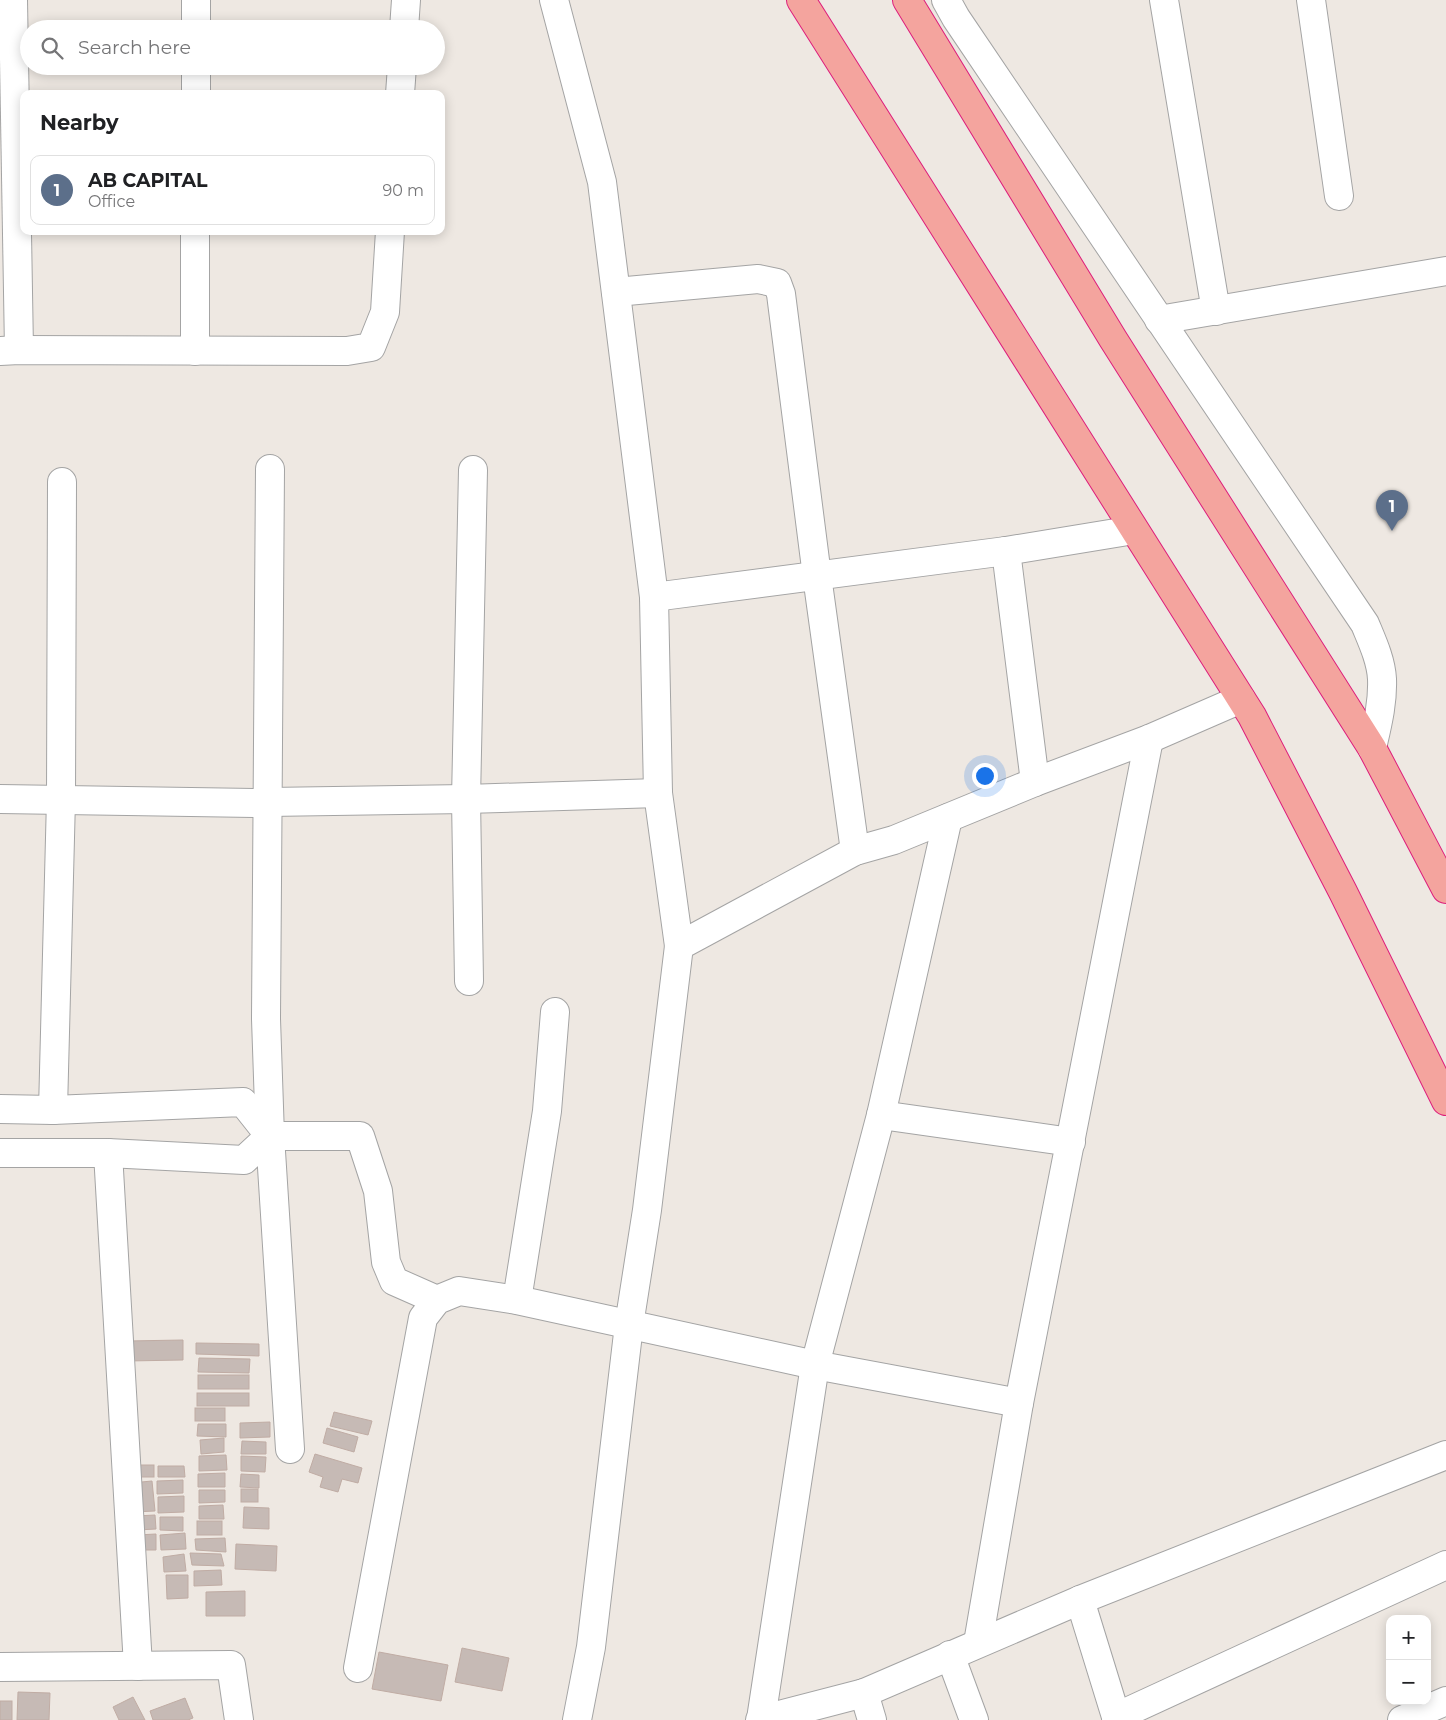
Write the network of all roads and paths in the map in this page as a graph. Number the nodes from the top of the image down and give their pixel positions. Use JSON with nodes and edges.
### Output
{"nodes":[{"id":1,"x":13,"y":0,"type":"edge"},
{"id":2,"x":196,"y":0,"type":"edge"},
{"id":3,"x":406,"y":0,"type":"edge"},
{"id":4,"x":554,"y":0,"type":"edge"},
{"id":5,"x":801,"y":0,"type":"edge"},
{"id":6,"x":907,"y":0,"type":"edge"},
{"id":7,"x":946,"y":0,"type":"edge"},
{"id":8,"x":1164,"y":0,"type":"edge"},
{"id":9,"x":1311,"y":0,"type":"edge"},
{"id":10,"x":196,"y":20,"type":"edge"},
{"id":11,"x":405,"y":20,"type":"edge"},
{"id":12,"x":196,"y":75,"type":"edge"},
{"id":13,"x":401,"y":75,"type":"edge"},
{"id":14,"x":196,"y":90,"type":"edge"},
{"id":15,"x":400,"y":90,"type":"edge"},
{"id":16,"x":1339,"y":196,"type":"dead end"},
{"id":17,"x":195,"y":235,"type":"edge"},
{"id":18,"x":390,"y":235,"type":"edge"},
{"id":19,"x":1446,"y":271,"type":"edge"},
{"id":20,"x":616,"y":292,"type":"junction"},
{"id":21,"x":1216,"y":311,"type":"junction"},
{"id":22,"x":1159,"y":320,"type":"junction"},
{"id":23,"x":10,"y":350,"type":"edge"},
{"id":24,"x":195,"y":351,"type":"junction"},
{"id":25,"x":270,"y":468,"type":"dead end"},
{"id":26,"x":473,"y":470,"type":"dead end"},
{"id":27,"x":62,"y":482,"type":"dead end"},
{"id":28,"x":1134,"y":530,"type":"junction"},
{"id":29,"x":1006,"y":551,"type":"junction"},
{"id":30,"x":817,"y":576,"type":"junction"},
{"id":31,"x":654,"y":597,"type":"junction"},
{"id":32,"x":1241,"y":700,"type":"junction"},
{"id":33,"x":1149,"y":738,"type":"junction"},
{"id":34,"x":1372,"y":748,"type":"junction"},
{"id":35,"x":1034,"y":782,"type":"junction"},
{"id":36,"x":658,"y":793,"type":"junction"},
{"id":37,"x":0,"y":799,"type":"edge"},
{"id":38,"x":61,"y":799,"type":"junction"},
{"id":39,"x":466,"y":799,"type":"junction"},
{"id":40,"x":268,"y":802,"type":"junction"},
{"id":41,"x":948,"y":818,"type":"junction"},
{"id":42,"x":855,"y":851,"type":"junction"},
{"id":43,"x":1443,"y":878,"type":"edge"},
{"id":44,"x":679,"y":946,"type":"junction"},
{"id":45,"x":469,"y":980,"type":"dead end"},
{"id":46,"x":555,"y":1012,"type":"dead end"},
{"id":47,"x":1446,"y":1102,"type":"edge"},
{"id":48,"x":0,"y":1109,"type":"edge"},
{"id":49,"x":53,"y":1110,"type":"junction"},
{"id":50,"x":882,"y":1115,"type":"junction"},
{"id":51,"x":270,"y":1136,"type":"junction"},
{"id":52,"x":1071,"y":1142,"type":"junction"},
{"id":53,"x":0,"y":1153,"type":"edge"},
{"id":54,"x":108,"y":1153,"type":"junction"},
{"id":55,"x":437,"y":1300,"type":"junction"},
{"id":56,"x":517,"y":1300,"type":"junction"},
{"id":57,"x":628,"y":1325,"type":"junction"},
{"id":58,"x":815,"y":1366,"type":"junction"},
{"id":59,"x":1019,"y":1403,"type":"junction"},
{"id":60,"x":290,"y":1449,"type":"dead end"},
{"id":61,"x":1446,"y":1455,"type":"edge"},
{"id":62,"x":1446,"y":1565,"type":"edge"},
{"id":63,"x":1080,"y":1600,"type":"junction"},
{"id":64,"x":978,"y":1643,"type":"junction"},
{"id":65,"x":950,"y":1655,"type":"junction"},
{"id":66,"x":138,"y":1666,"type":"junction"},
{"id":67,"x":0,"y":1667,"type":"edge"},
{"id":68,"x":358,"y":1668,"type":"dead end"},
{"id":69,"x":864,"y":1693,"type":"junction"},
{"id":70,"x":1446,"y":1701,"type":"edge"},
{"id":71,"x":1117,"y":1719,"type":"edge"},
{"id":72,"x":239,"y":1720,"type":"edge"},
{"id":73,"x":577,"y":1720,"type":"edge"},
{"id":74,"x":760,"y":1720,"type":"edge"},
{"id":75,"x":872,"y":1720,"type":"edge"},
{"id":76,"x":974,"y":1720,"type":"edge"},
{"id":77,"x":1402,"y":1720,"type":"edge"}],
"edges":[{"from":1,"to":23,"type":"street"},
{"from":2,"to":10,"type":"street"},
{"from":3,"to":11,"type":"street"},
{"from":4,"to":20,"type":"street"},
{"from":5,"to":28,"type":"highway"},
{"from":6,"to":34,"type":"highway"},
{"from":7,"to":22,"type":"street"},
{"from":8,"to":21,"type":"street"},
{"from":9,"to":16,"type":"street"},
{"from":12,"to":14,"type":"street"},
{"from":13,"to":15,"type":"street"},
{"from":17,"to":24,"type":"street"},
{"from":18,"to":24,"type":"street"},
{"from":19,"to":21,"type":"street"},
{"from":20,"to":30,"type":"street"},
{"from":20,"to":31,"type":"street"},
{"from":21,"to":22,"type":"street"},
{"from":22,"to":34,"type":"street"},
{"from":23,"to":24,"type":"street"},
{"from":25,"to":40,"type":"street"},
{"from":26,"to":39,"type":"street"},
{"from":27,"to":38,"type":"street"},
{"from":28,"to":29,"type":"street"},
{"from":28,"to":32,"type":"highway"},
{"from":29,"to":30,"type":"street"},
{"from":29,"to":35,"type":"street"},
{"from":30,"to":31,"type":"street"},
{"from":30,"to":42,"type":"street"},
{"from":31,"to":36,"type":"street"},
{"from":32,"to":33,"type":"street"},
{"from":32,"to":47,"type":"highway"},
{"from":33,"to":35,"type":"street"},
{"from":33,"to":52,"type":"street"},
{"from":34,"to":43,"type":"highway"},
{"from":35,"to":41,"type":"street"},
{"from":36,"to":39,"type":"street"},
{"from":36,"to":44,"type":"street"},
{"from":37,"to":38,"type":"street"},
{"from":38,"to":40,"type":"street"},
{"from":38,"to":49,"type":"street"},
{"from":39,"to":40,"type":"street"},
{"from":39,"to":45,"type":"street"},
{"from":40,"to":51,"type":"street"},
{"from":41,"to":42,"type":"street"},
{"from":41,"to":50,"type":"street"},
{"from":42,"to":44,"type":"street"},
{"from":44,"to":57,"type":"street"},
{"from":46,"to":56,"type":"street"},
{"from":48,"to":49,"type":"street"},
{"from":49,"to":51,"type":"street"},
{"from":50,"to":52,"type":"street"},
{"from":50,"to":58,"type":"street"},
{"from":51,"to":54,"type":"street"},
{"from":51,"to":55,"type":"street"},
{"from":51,"to":60,"type":"street"},
{"from":52,"to":59,"type":"street"},
{"from":53,"to":54,"type":"street"},
{"from":54,"to":66,"type":"street"},
{"from":55,"to":56,"type":"street"},
{"from":55,"to":68,"type":"street"},
{"from":56,"to":57,"type":"street"},
{"from":57,"to":58,"type":"street"},
{"from":57,"to":73,"type":"street"},
{"from":58,"to":59,"type":"street"},
{"from":58,"to":74,"type":"street"},
{"from":59,"to":64,"type":"street"},
{"from":61,"to":63,"type":"street"},
{"from":62,"to":71,"type":"street"},
{"from":63,"to":64,"type":"street"},
{"from":63,"to":71,"type":"street"},
{"from":64,"to":65,"type":"street"},
{"from":65,"to":69,"type":"street"},
{"from":65,"to":76,"type":"street"},
{"from":66,"to":67,"type":"street"},
{"from":66,"to":72,"type":"street"},
{"from":69,"to":74,"type":"street"},
{"from":69,"to":75,"type":"street"},
{"from":70,"to":77,"type":"street"}]}
